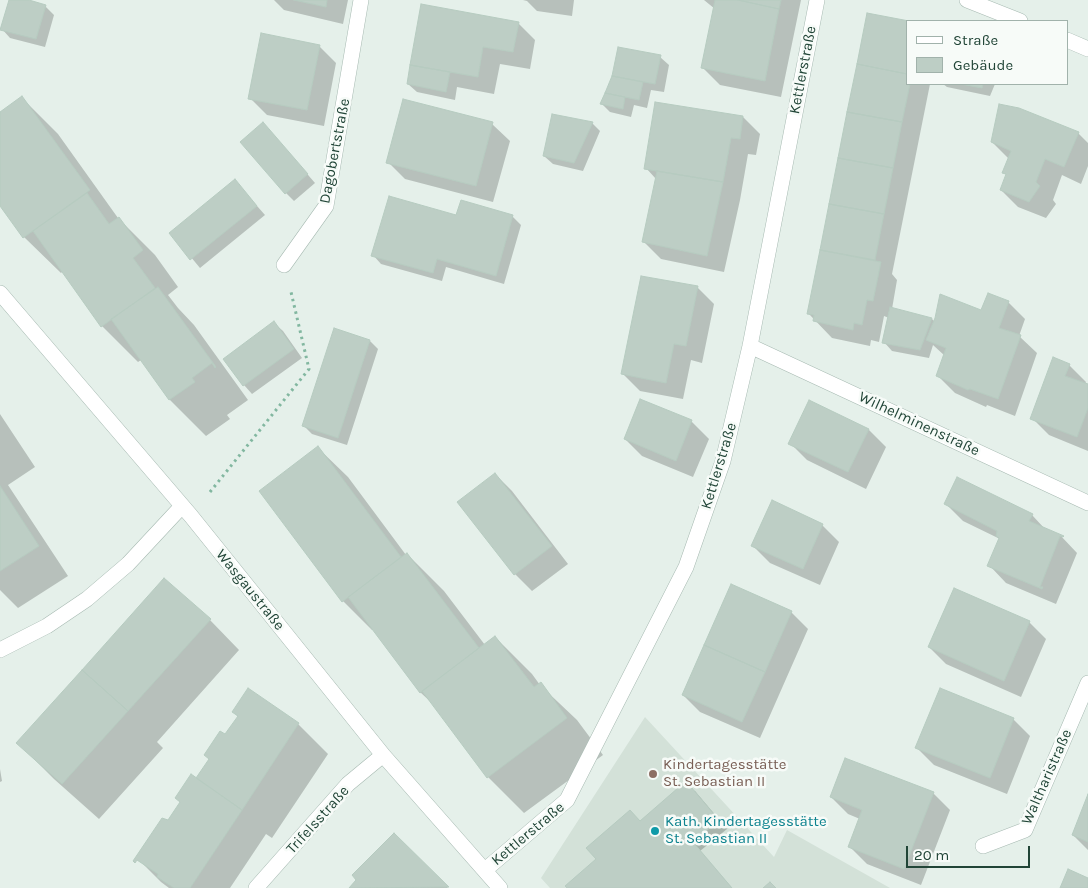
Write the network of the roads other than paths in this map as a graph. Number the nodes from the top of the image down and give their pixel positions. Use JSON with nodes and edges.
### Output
{"nodes":[{"id":1,"x":362,"y":0,"type":"edge"},
{"id":2,"x":817,"y":0,"type":"edge"},
{"id":3,"x":967,"y":0,"type":"edge"},
{"id":4,"x":1017,"y":20,"type":"edge"},
{"id":5,"x":1068,"y":40,"type":"edge"},
{"id":6,"x":1088,"y":49,"type":"edge"},
{"id":7,"x":284,"y":265,"type":"road end"},
{"id":8,"x":0,"y":293,"type":"edge"},
{"id":9,"x":750,"y":346,"type":"junction"},
{"id":10,"x":1088,"y":503,"type":"edge"},
{"id":11,"x":187,"y":511,"type":"junction"},
{"id":12,"x":0,"y":650,"type":"edge"},
{"id":13,"x":1088,"y":683,"type":"edge"},
{"id":14,"x":383,"y":755,"type":"junction"},
{"id":15,"x":983,"y":846,"type":"dead end"},
{"id":16,"x":485,"y":870,"type":"junction"},
{"id":17,"x":256,"y":888,"type":"edge"},
{"id":18,"x":500,"y":888,"type":"edge"}],
"edges":[{"from":1,"to":7,"type":"street","name":"Dagobertstraße"},
{"from":2,"to":9,"type":"street","name":"Kettlerstraße"},
{"from":3,"to":4,"type":"street"},
{"from":5,"to":6,"type":"street"},
{"from":8,"to":11,"type":"street","name":"Wasgaustraße"},
{"from":9,"to":10,"type":"street","name":"Wilhelminenstraße"},
{"from":9,"to":16,"type":"street","name":"Kettlerstraße"},
{"from":11,"to":12,"type":"street"},
{"from":11,"to":14,"type":"street","name":"Wasgaustraße"},
{"from":13,"to":15,"type":"street","name":"Waltharistraße"},
{"from":14,"to":16,"type":"street","name":"Wasgaustraße"},
{"from":14,"to":17,"type":"street","name":"Trifelsstraße"},
{"from":16,"to":18,"type":"street","name":"Wasgaustraße"}]}
